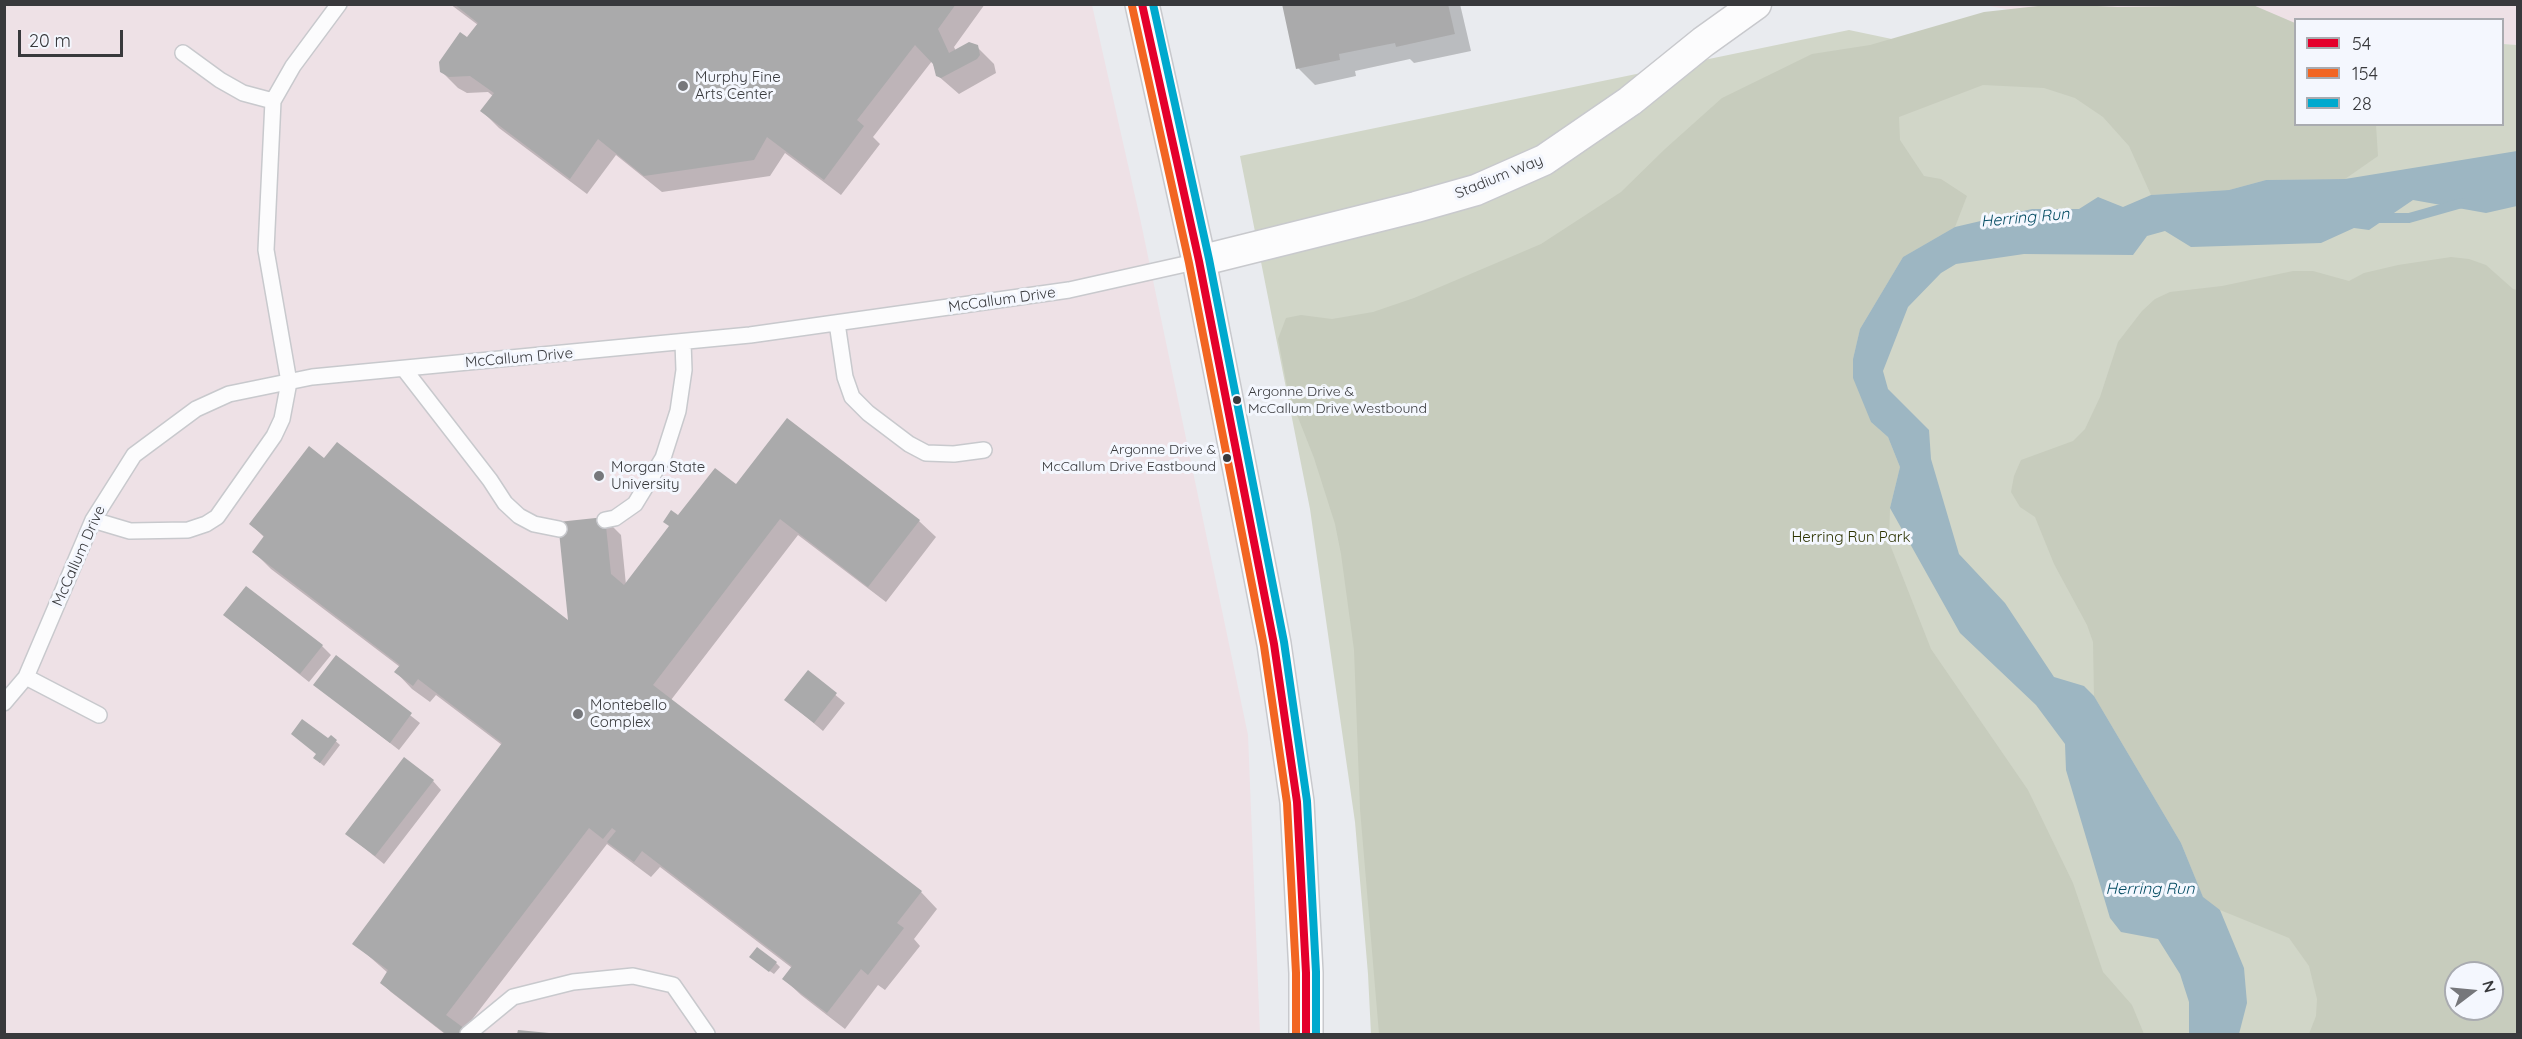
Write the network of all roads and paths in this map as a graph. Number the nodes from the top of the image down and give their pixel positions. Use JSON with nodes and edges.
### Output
{"nodes":[{"id":1,"x":339,"y":4,"type":"edge"},
{"id":2,"x":1142,"y":4,"type":"edge"},
{"id":3,"x":1756,"y":4,"type":"edge"},
{"id":4,"x":183,"y":53,"type":"dead end"},
{"id":5,"x":273,"y":101,"type":"junction"},
{"id":6,"x":1199,"y":261,"type":"junction"},
{"id":7,"x":837,"y":323,"type":"junction"},
{"id":8,"x":683,"y":342,"type":"junction"},
{"id":9,"x":404,"y":369,"type":"junction"},
{"id":10,"x":289,"y":382,"type":"junction"},
{"id":11,"x":984,"y":450,"type":"dead end"},
{"id":12,"x":93,"y":520,"type":"junction"},
{"id":13,"x":605,"y":520,"type":"dead end"},
{"id":14,"x":558,"y":529,"type":"dead end"},
{"id":15,"x":26,"y":677,"type":"junction"},
{"id":16,"x":4,"y":703,"type":"edge"},
{"id":17,"x":99,"y":715,"type":"dead end"},
{"id":18,"x":468,"y":1035,"type":"edge"},
{"id":19,"x":707,"y":1035,"type":"edge"},
{"id":20,"x":1306,"y":1035,"type":"edge"}],
"edges":[{"from":1,"to":5,"type":"lane"},
{"from":2,"to":6,"type":"main road"},
{"from":3,"to":6,"type":"street","name":"Stadium Way"},
{"from":4,"to":5,"type":"lane"},
{"from":5,"to":10,"type":"lane"},
{"from":6,"to":7,"type":"lane","name":"McCallum Drive"},
{"from":6,"to":20,"type":"main road"},
{"from":7,"to":8,"type":"lane","name":"McCallum Drive"},
{"from":7,"to":11,"type":"lane"},
{"from":8,"to":9,"type":"lane","name":"McCallum Drive"},
{"from":8,"to":13,"type":"lane"},
{"from":9,"to":10,"type":"lane","name":"McCallum Drive"},
{"from":9,"to":14,"type":"lane"},
{"from":10,"to":12,"type":"lane","name":"McCallum Drive"},
{"from":10,"to":12,"type":"lane"},
{"from":12,"to":15,"type":"lane","name":"McCallum Drive"},
{"from":15,"to":16,"type":"lane","name":"McCallum Drive"},
{"from":15,"to":17,"type":"lane"},
{"from":18,"to":19,"type":"lane"}]}
